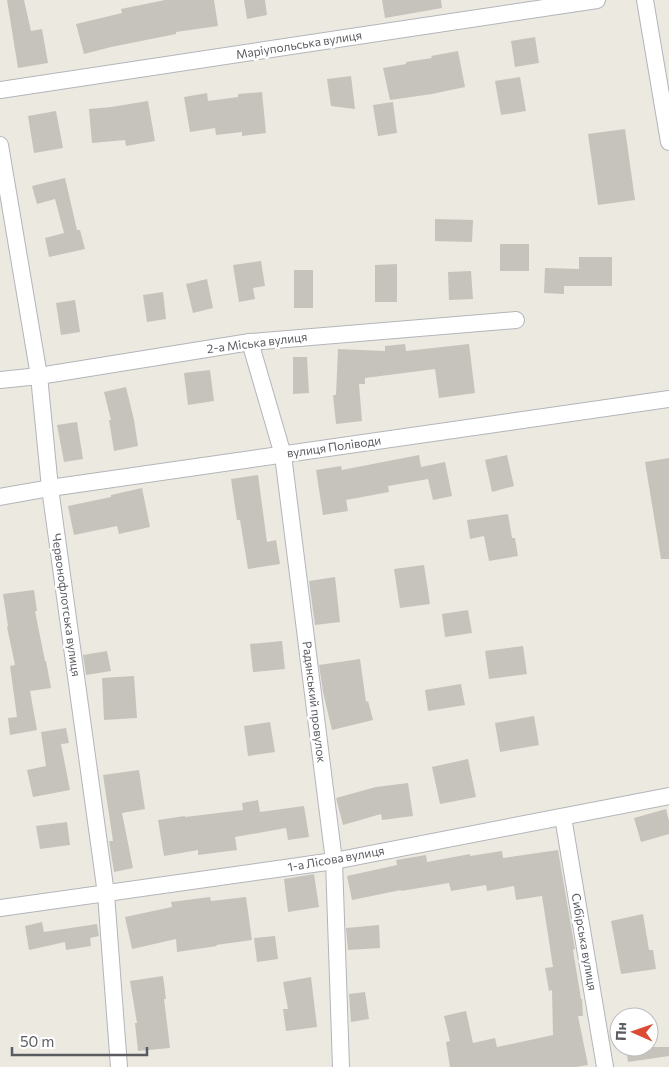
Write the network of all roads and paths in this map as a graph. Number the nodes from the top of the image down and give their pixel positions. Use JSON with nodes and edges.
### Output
{"nodes":[{"id":1,"x":597,"y":0,"type":"edge"},
{"id":2,"x":645,"y":0,"type":"edge"},
{"id":3,"x":0,"y":90,"type":"edge"},
{"id":4,"x":669,"y":142,"type":"edge"},
{"id":5,"x":0,"y":145,"type":"edge"},
{"id":6,"x":516,"y":320,"type":"dead end"},
{"id":7,"x":250,"y":342,"type":"junction"},
{"id":8,"x":39,"y":376,"type":"junction"},
{"id":9,"x":0,"y":380,"type":"edge"},
{"id":10,"x":669,"y":400,"type":"edge"},
{"id":11,"x":283,"y":455,"type":"junction"},
{"id":12,"x":50,"y":488,"type":"junction"},
{"id":13,"x":0,"y":497,"type":"edge"},
{"id":14,"x":669,"y":796,"type":"edge"},
{"id":15,"x":563,"y":817,"type":"junction"},
{"id":16,"x":334,"y":861,"type":"junction"},
{"id":17,"x":106,"y":894,"type":"junction"},
{"id":18,"x":0,"y":908,"type":"edge"},
{"id":19,"x":119,"y":1067,"type":"edge"},
{"id":20,"x":341,"y":1067,"type":"edge"},
{"id":21,"x":605,"y":1067,"type":"edge"}],
"edges":[{"from":1,"to":3,"type":"street","name":"Маріупольська вулиця"},
{"from":2,"to":4,"type":"street"},
{"from":5,"to":8,"type":"street","name":"Червонофлотська вулиця"},
{"from":6,"to":7,"type":"street","name":"2-а Міська вулиця"},
{"from":7,"to":8,"type":"street","name":"2-а Міська вулиця"},
{"from":7,"to":11,"type":"street","name":"Радянський провулок"},
{"from":8,"to":9,"type":"street","name":"2-а Міська вулиця"},
{"from":8,"to":12,"type":"street","name":"Червонофлотська вулиця"},
{"from":10,"to":11,"type":"street","name":"вулиця Поліводи"},
{"from":11,"to":12,"type":"street","name":"вулиця Поліводи"},
{"from":11,"to":16,"type":"street","name":"Радянський провулок"},
{"from":12,"to":13,"type":"street","name":"вулиця Поліводи"},
{"from":12,"to":17,"type":"street","name":"Червонофлотська вулиця"},
{"from":14,"to":15,"type":"street","name":"1-а Лісова вулиця"},
{"from":15,"to":16,"type":"street","name":"1-а Лісова вулиця"},
{"from":15,"to":21,"type":"street","name":"Сибірська вулиця"},
{"from":16,"to":17,"type":"street","name":"1-а Лісова вулиця"},
{"from":16,"to":20,"type":"street","name":"Радянський провулок"},
{"from":17,"to":18,"type":"street","name":"1-а Лісова вулиця"},
{"from":17,"to":19,"type":"street","name":"Червонофлотська вулиця"}]}
